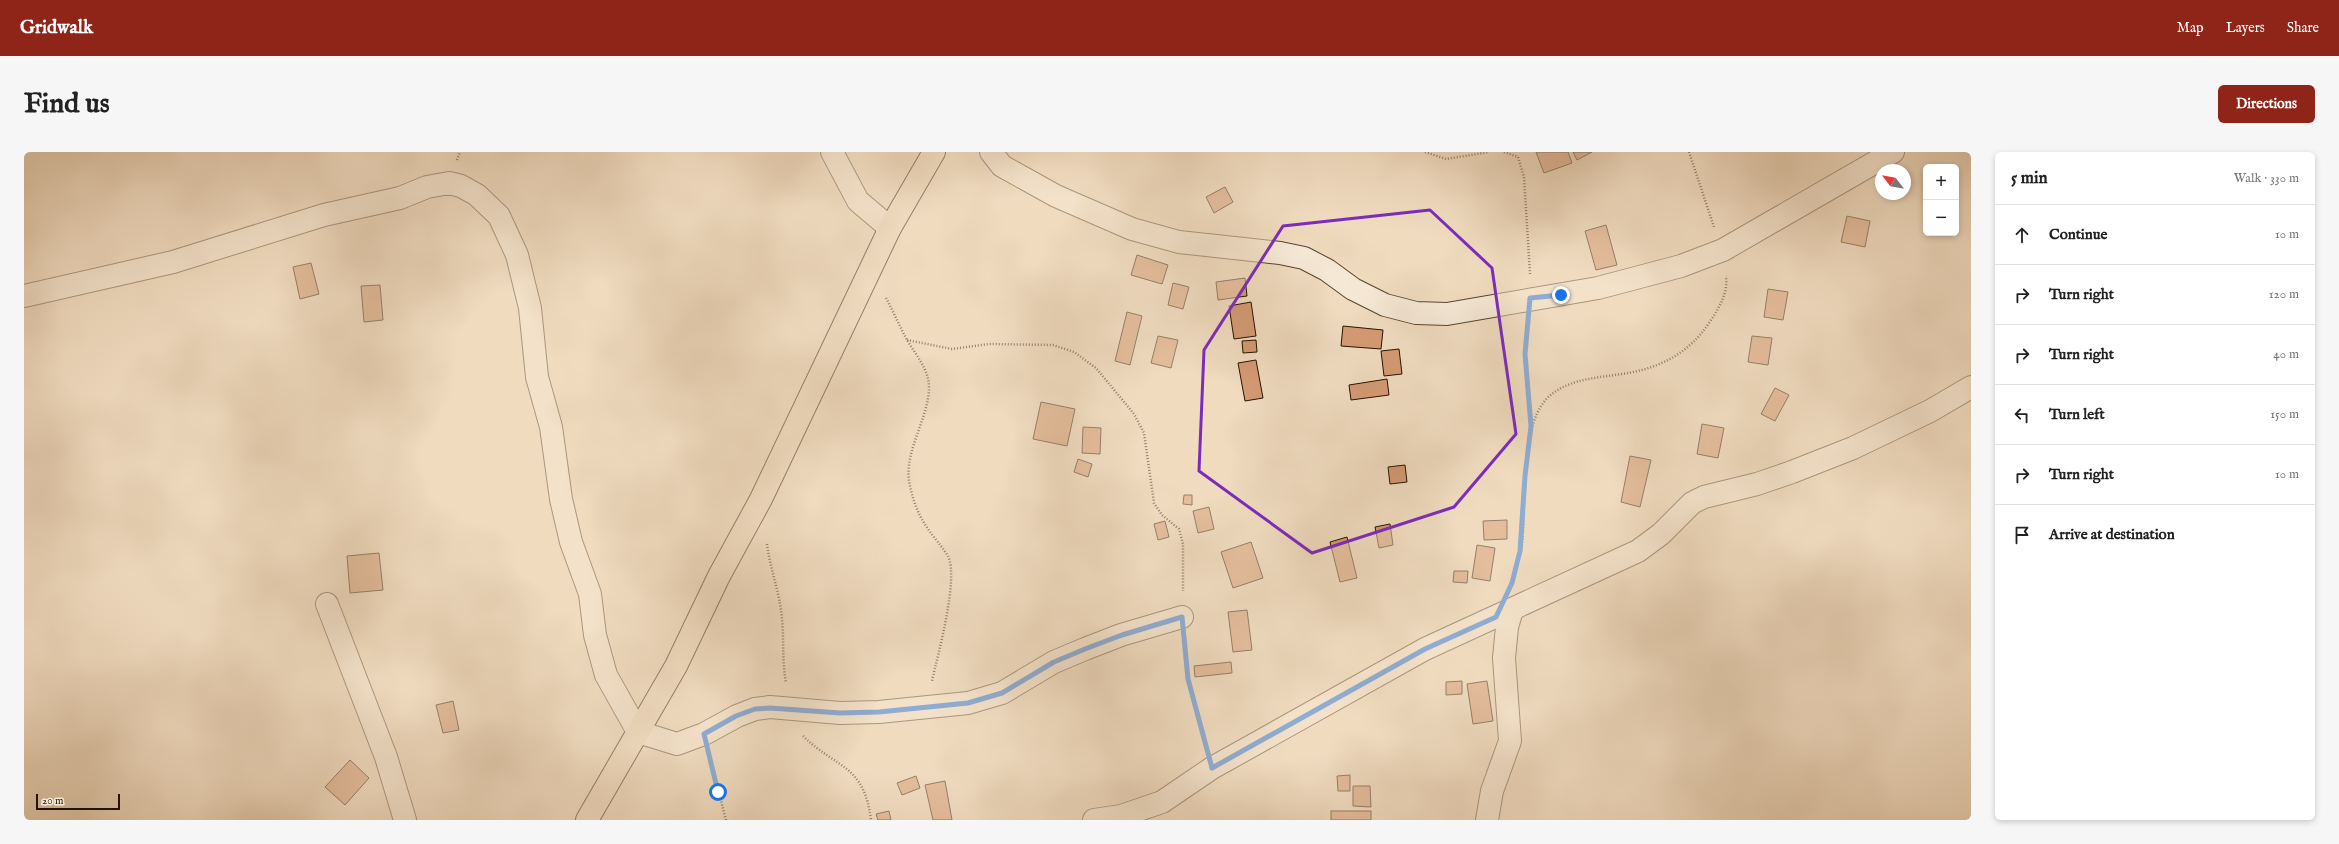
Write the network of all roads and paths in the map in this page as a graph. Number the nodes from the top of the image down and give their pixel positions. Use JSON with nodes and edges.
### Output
{"nodes":[{"id":1,"x":832,"y":152,"type":"edge"},
{"id":2,"x":934,"y":152,"type":"edge"},
{"id":3,"x":991,"y":152,"type":"edge"},
{"id":4,"x":1425,"y":152,"type":"edge"},
{"id":5,"x":1489,"y":152,"type":"edge"},
{"id":6,"x":1504,"y":152,"type":"edge"},
{"id":7,"x":1689,"y":152,"type":"edge"},
{"id":8,"x":1893,"y":152,"type":"edge"},
{"id":9,"x":890,"y":228,"type":"junction"},
{"id":10,"x":1723,"y":250,"type":"junction"},
{"id":11,"x":871,"y":268,"type":"junction"},
{"id":12,"x":24,"y":296,"type":"edge"},
{"id":13,"x":1530,"y":298,"type":"junction"},
{"id":14,"x":907,"y":340,"type":"junction"},
{"id":15,"x":1971,"y":387,"type":"edge"},
{"id":16,"x":1531,"y":426,"type":"junction"},
{"id":17,"x":761,"y":499,"type":"junction"},
{"id":18,"x":327,"y":604,"type":"dead end"},
{"id":19,"x":1504,"y":613,"type":"junction"},
{"id":20,"x":1182,"y":617,"type":"junction"},
{"id":21,"x":926,"y":707,"type":"junction"},
{"id":22,"x":791,"y":710,"type":"junction"},
{"id":23,"x":638,"y":732,"type":"junction"},
{"id":24,"x":704,"y":734,"type":"junction"},
{"id":25,"x":1212,"y":768,"type":"junction"},
{"id":26,"x":405,"y":820,"type":"edge"},
{"id":27,"x":587,"y":820,"type":"edge"},
{"id":28,"x":726,"y":820,"type":"edge"},
{"id":29,"x":871,"y":820,"type":"edge"},
{"id":30,"x":1094,"y":820,"type":"edge"},
{"id":31,"x":1487,"y":820,"type":"edge"}],
"edges":[{"from":1,"to":9,"type":"street"},
{"from":2,"to":9,"type":"highway"},
{"from":3,"to":13,"type":"street"},
{"from":4,"to":5,"type":"path"},
{"from":6,"to":13,"type":"path"},
{"from":7,"to":10,"type":"path"},
{"from":8,"to":10,"type":"street"},
{"from":9,"to":11,"type":"highway"},
{"from":10,"to":13,"type":"street"},
{"from":10,"to":16,"type":"path"},
{"from":11,"to":14,"type":"path"},
{"from":11,"to":17,"type":"highway"},
{"from":12,"to":23,"type":"street"},
{"from":13,"to":16,"type":"path"},
{"from":14,"to":20,"type":"path"},
{"from":14,"to":21,"type":"path"},
{"from":15,"to":19,"type":"street"},
{"from":16,"to":19,"type":"path"},
{"from":17,"to":22,"type":"path"},
{"from":17,"to":23,"type":"highway"},
{"from":18,"to":26,"type":"street"},
{"from":19,"to":25,"type":"street"},
{"from":19,"to":31,"type":"street"},
{"from":20,"to":21,"type":"street"},
{"from":20,"to":25,"type":"path"},
{"from":21,"to":22,"type":"street"},
{"from":22,"to":24,"type":"street"},
{"from":22,"to":29,"type":"path"},
{"from":23,"to":24,"type":"street"},
{"from":23,"to":27,"type":"highway"},
{"from":24,"to":28,"type":"path"},
{"from":25,"to":30,"type":"street"}]}
